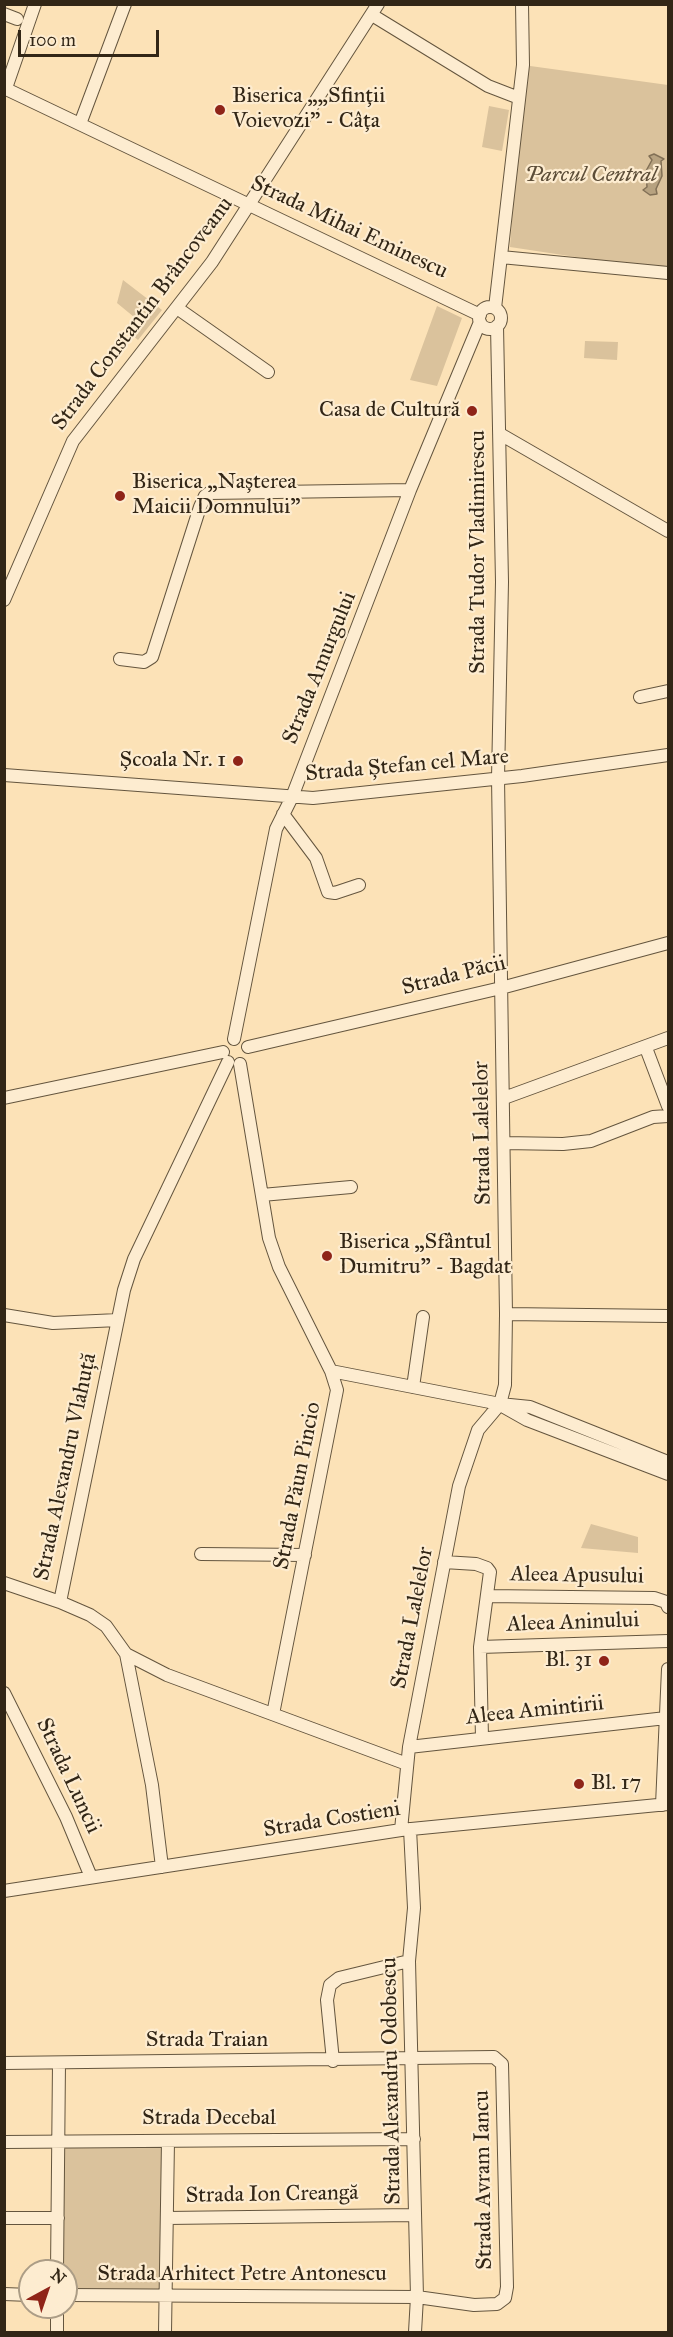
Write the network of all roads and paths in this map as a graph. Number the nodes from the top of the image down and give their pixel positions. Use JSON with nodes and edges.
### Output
{"nodes":[{"id":1,"x":35,"y":4,"type":"edge"},
{"id":2,"x":125,"y":4,"type":"edge"},
{"id":3,"x":522,"y":4,"type":"edge"},
{"id":4,"x":375,"y":10,"type":"edge"},
{"id":5,"x":4,"y":14,"type":"edge"},
{"id":6,"x":17,"y":19,"type":"dead end"},
{"id":7,"x":5,"y":88,"type":"edge"},
{"id":8,"x":519,"y":98,"type":"junction"},
{"id":9,"x":80,"y":124,"type":"junction"},
{"id":10,"x":250,"y":204,"type":"junction"},
{"id":11,"x":501,"y":257,"type":"junction"},
{"id":12,"x":669,"y":273,"type":"edge"},
{"id":13,"x":177,"y":308,"type":"junction"},
{"id":14,"x":495,"y":308,"type":"junction"},
{"id":15,"x":480,"y":318,"type":"junction"},
{"id":16,"x":497,"y":326,"type":"junction"},
{"id":17,"x":268,"y":372,"type":"dead end"},
{"id":18,"x":500,"y":434,"type":"junction"},
{"id":19,"x":410,"y":490,"type":"junction"},
{"id":20,"x":669,"y":531,"type":"edge"},
{"id":21,"x":4,"y":600,"type":"edge"},
{"id":22,"x":120,"y":659,"type":"dead end"},
{"id":23,"x":669,"y":692,"type":"edge"},
{"id":24,"x":640,"y":697,"type":"dead end"},
{"id":25,"x":669,"y":755,"type":"edge"},
{"id":26,"x":4,"y":775,"type":"edge"},
{"id":27,"x":498,"y":778,"type":"junction"},
{"id":28,"x":292,"y":797,"type":"junction"},
{"id":29,"x":282,"y":814,"type":"junction"},
{"id":30,"x":359,"y":885,"type":"dead end"},
{"id":31,"x":669,"y":943,"type":"edge"},
{"id":32,"x":501,"y":988,"type":"junction"},
{"id":33,"x":669,"y":1038,"type":"edge"},
{"id":34,"x":234,"y":1039,"type":"junction"},
{"id":35,"x":248,"y":1047,"type":"junction"},
{"id":36,"x":646,"y":1048,"type":"junction"},
{"id":37,"x":230,"y":1059,"type":"junction"},
{"id":38,"x":4,"y":1098,"type":"edge"},
{"id":39,"x":504,"y":1098,"type":"junction"},
{"id":40,"x":669,"y":1106,"type":"edge"},
{"id":41,"x":669,"y":1116,"type":"edge"},
{"id":42,"x":504,"y":1143,"type":"junction"},
{"id":43,"x":351,"y":1187,"type":"dead end"},
{"id":44,"x":262,"y":1195,"type":"junction"},
{"id":45,"x":506,"y":1314,"type":"junction"},
{"id":46,"x":4,"y":1315,"type":"edge"},
{"id":47,"x":669,"y":1316,"type":"edge"},
{"id":48,"x":423,"y":1317,"type":"dead end"},
{"id":49,"x":118,"y":1320,"type":"junction"},
{"id":50,"x":331,"y":1371,"type":"junction"},
{"id":51,"x":412,"y":1387,"type":"junction"},
{"id":52,"x":500,"y":1404,"type":"junction"},
{"id":53,"x":668,"y":1470,"type":"edge"},
{"id":54,"x":201,"y":1554,"type":"dead end"},
{"id":55,"x":305,"y":1555,"type":"junction"},
{"id":56,"x":444,"y":1562,"type":"junction"},
{"id":57,"x":4,"y":1583,"type":"edge"},
{"id":58,"x":487,"y":1596,"type":"junction"},
{"id":59,"x":60,"y":1602,"type":"junction"},
{"id":60,"x":667,"y":1605,"type":"edge"},
{"id":61,"x":669,"y":1641,"type":"edge"},
{"id":62,"x":480,"y":1647,"type":"junction"},
{"id":63,"x":126,"y":1654,"type":"junction"},
{"id":64,"x":669,"y":1669,"type":"edge"},
{"id":65,"x":668,"y":1687,"type":"edge"},
{"id":66,"x":6,"y":1699,"type":"edge"},
{"id":67,"x":273,"y":1714,"type":"junction"},
{"id":68,"x":666,"y":1719,"type":"junction"},
{"id":69,"x":482,"y":1738,"type":"junction"},
{"id":70,"x":409,"y":1747,"type":"junction"},
{"id":71,"x":406,"y":1764,"type":"junction"},
{"id":72,"x":665,"y":1805,"type":"edge"},
{"id":73,"x":406,"y":1830,"type":"junction"},
{"id":74,"x":162,"y":1867,"type":"junction"},
{"id":75,"x":91,"y":1877,"type":"junction"},
{"id":76,"x":4,"y":1891,"type":"edge"},
{"id":77,"x":409,"y":1961,"type":"junction"},
{"id":78,"x":411,"y":2059,"type":"junction"},
{"id":79,"x":333,"y":2061,"type":"junction"},
{"id":80,"x":4,"y":2063,"type":"edge"},
{"id":81,"x":59,"y":2063,"type":"junction"},
{"id":82,"x":414,"y":2139,"type":"junction"},
{"id":83,"x":58,"y":2141,"type":"junction"},
{"id":84,"x":168,"y":2141,"type":"junction"},
{"id":85,"x":4,"y":2142,"type":"edge"},
{"id":86,"x":414,"y":2215,"type":"junction"},
{"id":87,"x":4,"y":2218,"type":"edge"},
{"id":88,"x":58,"y":2218,"type":"junction"},
{"id":89,"x":167,"y":2218,"type":"junction"},
{"id":90,"x":57,"y":2259,"type":"edge"},
{"id":91,"x":166,"y":2294,"type":"junction"},
{"id":92,"x":78,"y":2295,"type":"edge"},
{"id":93,"x":417,"y":2297,"type":"junction"},
{"id":94,"x":165,"y":2332,"type":"edge"},
{"id":95,"x":415,"y":2332,"type":"edge"}],
"edges":[{"from":1,"to":7,"type":"street"},
{"from":2,"to":9,"type":"street"},
{"from":3,"to":8,"type":"street","name":"Strada Tudor Vladimirescu"},
{"from":4,"to":8,"type":"street"},
{"from":4,"to":10,"type":"street","name":"Strada Constantin Brâncoveanu"},
{"from":5,"to":6,"type":"street"},
{"from":7,"to":9,"type":"street","name":"Strada Mihai Eminescu"},
{"from":8,"to":11,"type":"street","name":"Strada Tudor Vladimirescu"},
{"from":9,"to":10,"type":"street","name":"Strada Mihai Eminescu"},
{"from":10,"to":13,"type":"street","name":"Strada Constantin Brâncoveanu"},
{"from":10,"to":15,"type":"street","name":"Strada Mihai Eminescu"},
{"from":11,"to":12,"type":"street"},
{"from":11,"to":14,"type":"street","name":"Strada Tudor Vladimirescu"},
{"from":13,"to":17,"type":"street"},
{"from":13,"to":21,"type":"street","name":"Strada Constantin Brâncoveanu"},
{"from":14,"to":15,"type":"street"},
{"from":14,"to":16,"type":"street","name":"Strada Tudor Vladimirescu"},
{"from":15,"to":16,"type":"street"},
{"from":15,"to":19,"type":"street","name":"Strada Amurgului"},
{"from":16,"to":18,"type":"street","name":"Strada Tudor Vladimirescu"},
{"from":18,"to":20,"type":"street"},
{"from":18,"to":27,"type":"street","name":"Strada Tudor Vladimirescu"},
{"from":19,"to":22,"type":"street"},
{"from":19,"to":28,"type":"street","name":"Strada Amurgului"},
{"from":23,"to":24,"type":"street"},
{"from":25,"to":27,"type":"street","name":"Strada Ștefan cel Mare"},
{"from":26,"to":28,"type":"street","name":"Strada Ștefan cel Mare"},
{"from":27,"to":28,"type":"street","name":"Strada Ștefan cel Mare"},
{"from":27,"to":32,"type":"street","name":"Strada Lalelelor"},
{"from":28,"to":29,"type":"street","name":"Strada Amurgului"},
{"from":29,"to":30,"type":"street"},
{"from":29,"to":34,"type":"street","name":"Strada Amurgului"},
{"from":31,"to":32,"type":"street","name":"Strada Păcii"},
{"from":32,"to":35,"type":"street","name":"Strada Păcii"},
{"from":32,"to":39,"type":"street","name":"Strada Lalelelor"},
{"from":33,"to":36,"type":"street"},
{"from":34,"to":35,"type":"street"},
{"from":34,"to":37,"type":"street"},
{"from":35,"to":37,"type":"street"},
{"from":36,"to":39,"type":"street"},
{"from":36,"to":40,"type":"street"},
{"from":37,"to":38,"type":"street"},
{"from":37,"to":44,"type":"street","name":"Strada Păun Pincio"},
{"from":37,"to":49,"type":"street","name":"Strada Alexandru Vlahuță"},
{"from":39,"to":42,"type":"street","name":"Strada Lalelelor"},
{"from":41,"to":42,"type":"street"},
{"from":42,"to":45,"type":"street","name":"Strada Lalelelor"},
{"from":43,"to":44,"type":"street"},
{"from":44,"to":50,"type":"street","name":"Strada Păun Pincio"},
{"from":45,"to":47,"type":"street"},
{"from":45,"to":52,"type":"street","name":"Strada Lalelelor"},
{"from":46,"to":49,"type":"street"},
{"from":48,"to":51,"type":"street"},
{"from":49,"to":59,"type":"street","name":"Strada Alexandru Vlahuță"},
{"from":50,"to":51,"type":"street"},
{"from":50,"to":55,"type":"street","name":"Strada Păun Pincio"},
{"from":51,"to":52,"type":"street"},
{"from":52,"to":53,"type":"street"},
{"from":52,"to":56,"type":"street","name":"Strada Lalelelor"},
{"from":54,"to":55,"type":"street"},
{"from":55,"to":67,"type":"street","name":"Strada Păun Pincio"},
{"from":56,"to":58,"type":"street"},
{"from":56,"to":70,"type":"street","name":"Strada Lalelelor"},
{"from":57,"to":59,"type":"street"},
{"from":58,"to":60,"type":"street","name":"Aleea Apusului"},
{"from":58,"to":62,"type":"street"},
{"from":59,"to":63,"type":"street","name":"Strada Alexandru Vlahuță"},
{"from":61,"to":62,"type":"street","name":"Aleea Aninului"},
{"from":62,"to":69,"type":"street"},
{"from":63,"to":67,"type":"street"},
{"from":63,"to":74,"type":"street","name":"Strada Alexandru Vlahuță"},
{"from":64,"to":65,"type":"street"},
{"from":65,"to":68,"type":"street"},
{"from":66,"to":75,"type":"street","name":"Strada Luncii"},
{"from":67,"to":71,"type":"street"},
{"from":68,"to":69,"type":"street","name":"Aleea Amintirii"},
{"from":68,"to":72,"type":"street"},
{"from":69,"to":70,"type":"street","name":"Aleea Amintirii"},
{"from":70,"to":71,"type":"street","name":"Strada Lalelelor"},
{"from":71,"to":73,"type":"street","name":"Strada Lalelelor"},
{"from":72,"to":73,"type":"street","name":"Strada Costieni"},
{"from":73,"to":74,"type":"street","name":"Strada Costieni"},
{"from":73,"to":77,"type":"street","name":"Strada Alexandru Odobescu"},
{"from":74,"to":75,"type":"street","name":"Strada Costieni"},
{"from":75,"to":76,"type":"street","name":"Strada Costieni"},
{"from":77,"to":78,"type":"street","name":"Strada Alexandru Odobescu"},
{"from":77,"to":79,"type":"street"},
{"from":78,"to":79,"type":"street","name":"Strada Traian"},
{"from":78,"to":82,"type":"street","name":"Strada Alexandru Odobescu"},
{"from":78,"to":93,"type":"street","name":"Strada Avram Iancu"},
{"from":79,"to":81,"type":"street","name":"Strada Traian"},
{"from":80,"to":81,"type":"street","name":"Strada Traian"},
{"from":81,"to":83,"type":"street"},
{"from":82,"to":84,"type":"street","name":"Strada Decebal"},
{"from":82,"to":86,"type":"street","name":"Strada Alexandru Odobescu"},
{"from":83,"to":84,"type":"street","name":"Strada Decebal"},
{"from":83,"to":85,"type":"street","name":"Strada Decebal"},
{"from":83,"to":88,"type":"street"},
{"from":84,"to":89,"type":"street"},
{"from":86,"to":89,"type":"street","name":"Strada Ion Creangă"},
{"from":86,"to":93,"type":"street","name":"Strada Alexandru Odobescu"},
{"from":87,"to":88,"type":"street"},
{"from":88,"to":90,"type":"street"},
{"from":89,"to":91,"type":"street"},
{"from":91,"to":92,"type":"street","name":"Strada Arhitect Petre Antonescu"},
{"from":91,"to":93,"type":"street","name":"Strada Arhitect Petre Antonescu"},
{"from":91,"to":94,"type":"street"},
{"from":93,"to":95,"type":"street","name":"Strada Alexandru Odobescu"}]}
